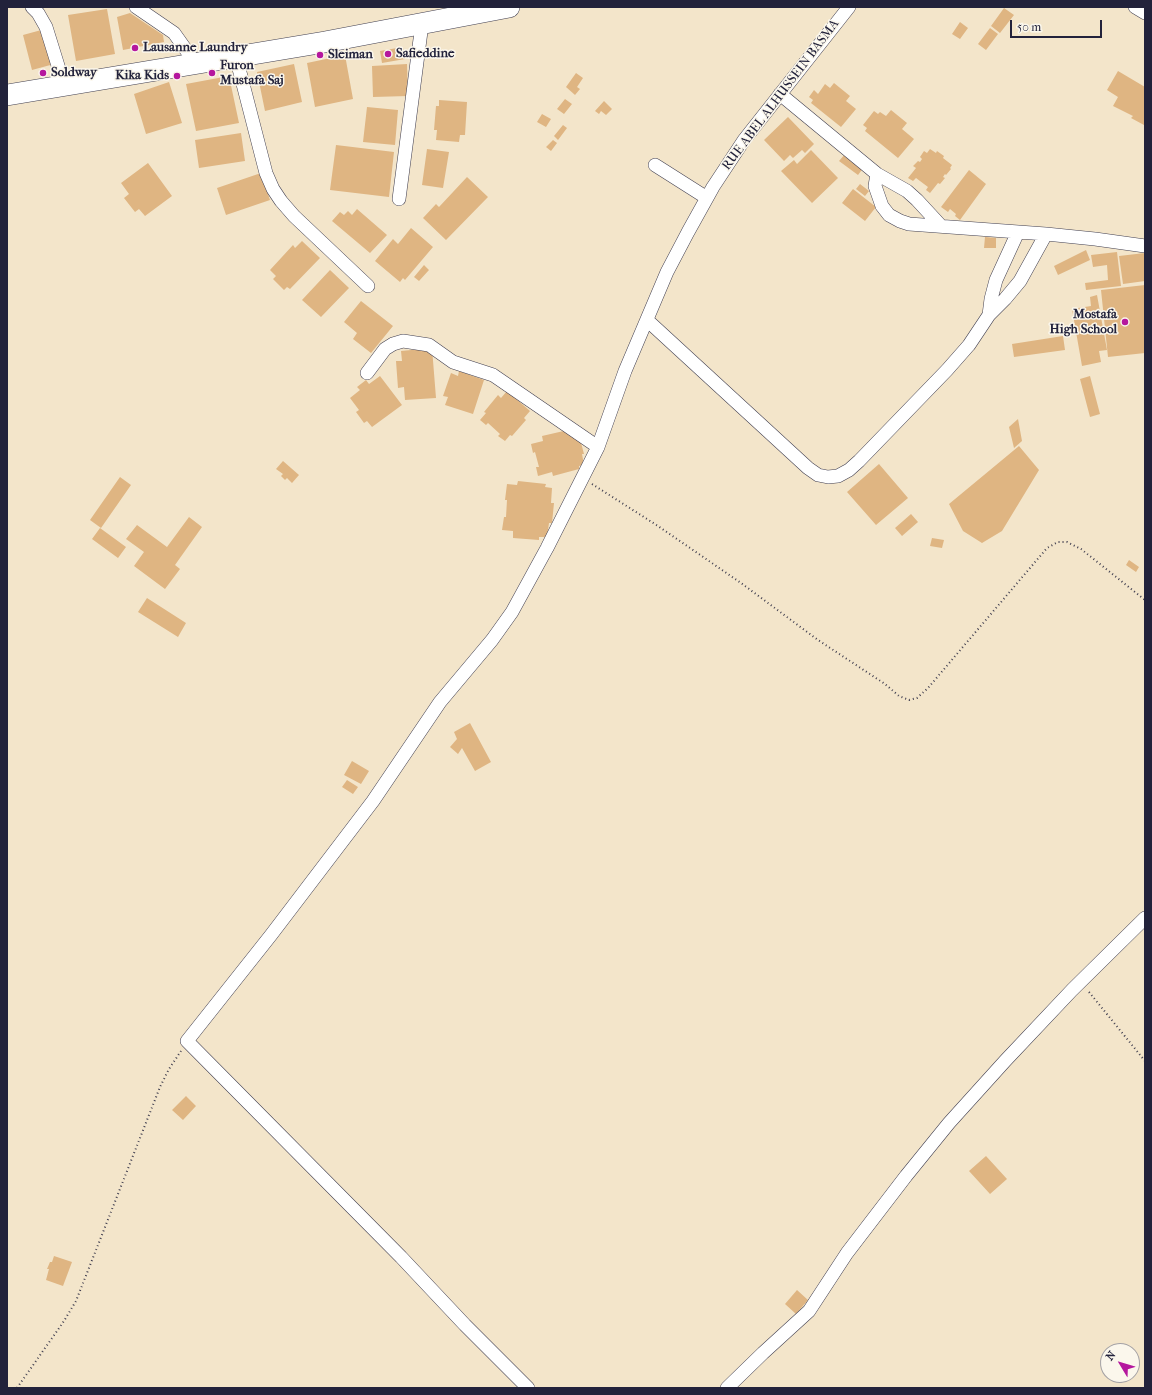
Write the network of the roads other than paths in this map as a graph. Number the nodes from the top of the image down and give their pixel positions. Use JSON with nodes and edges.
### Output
{"nodes":[{"id":1,"x":32,"y":7,"type":"edge"},
{"id":2,"x":136,"y":7,"type":"edge"},
{"id":3,"x":509,"y":7,"type":"edge"},
{"id":4,"x":849,"y":7,"type":"edge"},
{"id":5,"x":1135,"y":7,"type":"edge"},
{"id":6,"x":1145,"y":13,"type":"edge"},
{"id":7,"x":422,"y":24,"type":"junction"},
{"id":8,"x":236,"y":57,"type":"junction"},
{"id":9,"x":196,"y":64,"type":"junction"},
{"id":10,"x":64,"y":85,"type":"junction"},
{"id":11,"x":780,"y":94,"type":"junction"},
{"id":12,"x":7,"y":95,"type":"edge"},
{"id":13,"x":656,"y":165,"type":"dead end"},
{"id":14,"x":877,"y":174,"type":"junction"},
{"id":15,"x":707,"y":198,"type":"junction"},
{"id":16,"x":399,"y":199,"type":"dead end"},
{"id":17,"x":941,"y":226,"type":"junction"},
{"id":18,"x":1018,"y":232,"type":"junction"},
{"id":19,"x":1046,"y":234,"type":"junction"},
{"id":20,"x":1145,"y":246,"type":"edge"},
{"id":21,"x":368,"y":286,"type":"dead end"},
{"id":22,"x":989,"y":315,"type":"junction"},
{"id":23,"x":647,"y":320,"type":"junction"},
{"id":24,"x":367,"y":373,"type":"dead end"},
{"id":25,"x":598,"y":447,"type":"junction"},
{"id":26,"x":1145,"y":918,"type":"edge"},
{"id":27,"x":528,"y":1388,"type":"edge"},
{"id":28,"x":727,"y":1388,"type":"edge"}],
"edges":[{"from":1,"to":10,"type":"street"},
{"from":2,"to":9,"type":"street"},
{"from":3,"to":7,"type":"main road"},
{"from":4,"to":11,"type":"street","name":"RUE ABEL ALHUSSEIN BASMA"},
{"from":5,"to":6,"type":"street"},
{"from":7,"to":8,"type":"main road"},
{"from":7,"to":16,"type":"street"},
{"from":8,"to":9,"type":"main road"},
{"from":8,"to":21,"type":"street"},
{"from":9,"to":10,"type":"main road"},
{"from":10,"to":12,"type":"main road"},
{"from":11,"to":14,"type":"street"},
{"from":11,"to":15,"type":"street","name":"RUE ABEL ALHUSSEIN BASMA"},
{"from":13,"to":15,"type":"street"},
{"from":14,"to":17,"type":"street"},
{"from":14,"to":17,"type":"street"},
{"from":15,"to":23,"type":"street","name":"RUE ABEL ALHUSSEIN BASMA"},
{"from":17,"to":18,"type":"street"},
{"from":18,"to":19,"type":"street"},
{"from":18,"to":22,"type":"street"},
{"from":19,"to":20,"type":"street"},
{"from":19,"to":22,"type":"street"},
{"from":22,"to":23,"type":"street"},
{"from":23,"to":25,"type":"street","name":"RUE ABEL ALHUSSEIN BASMA"},
{"from":24,"to":25,"type":"street"},
{"from":25,"to":27,"type":"street","name":"RUE ABEL ALHUSSEIN BASMA"},
{"from":26,"to":28,"type":"street"}]}
